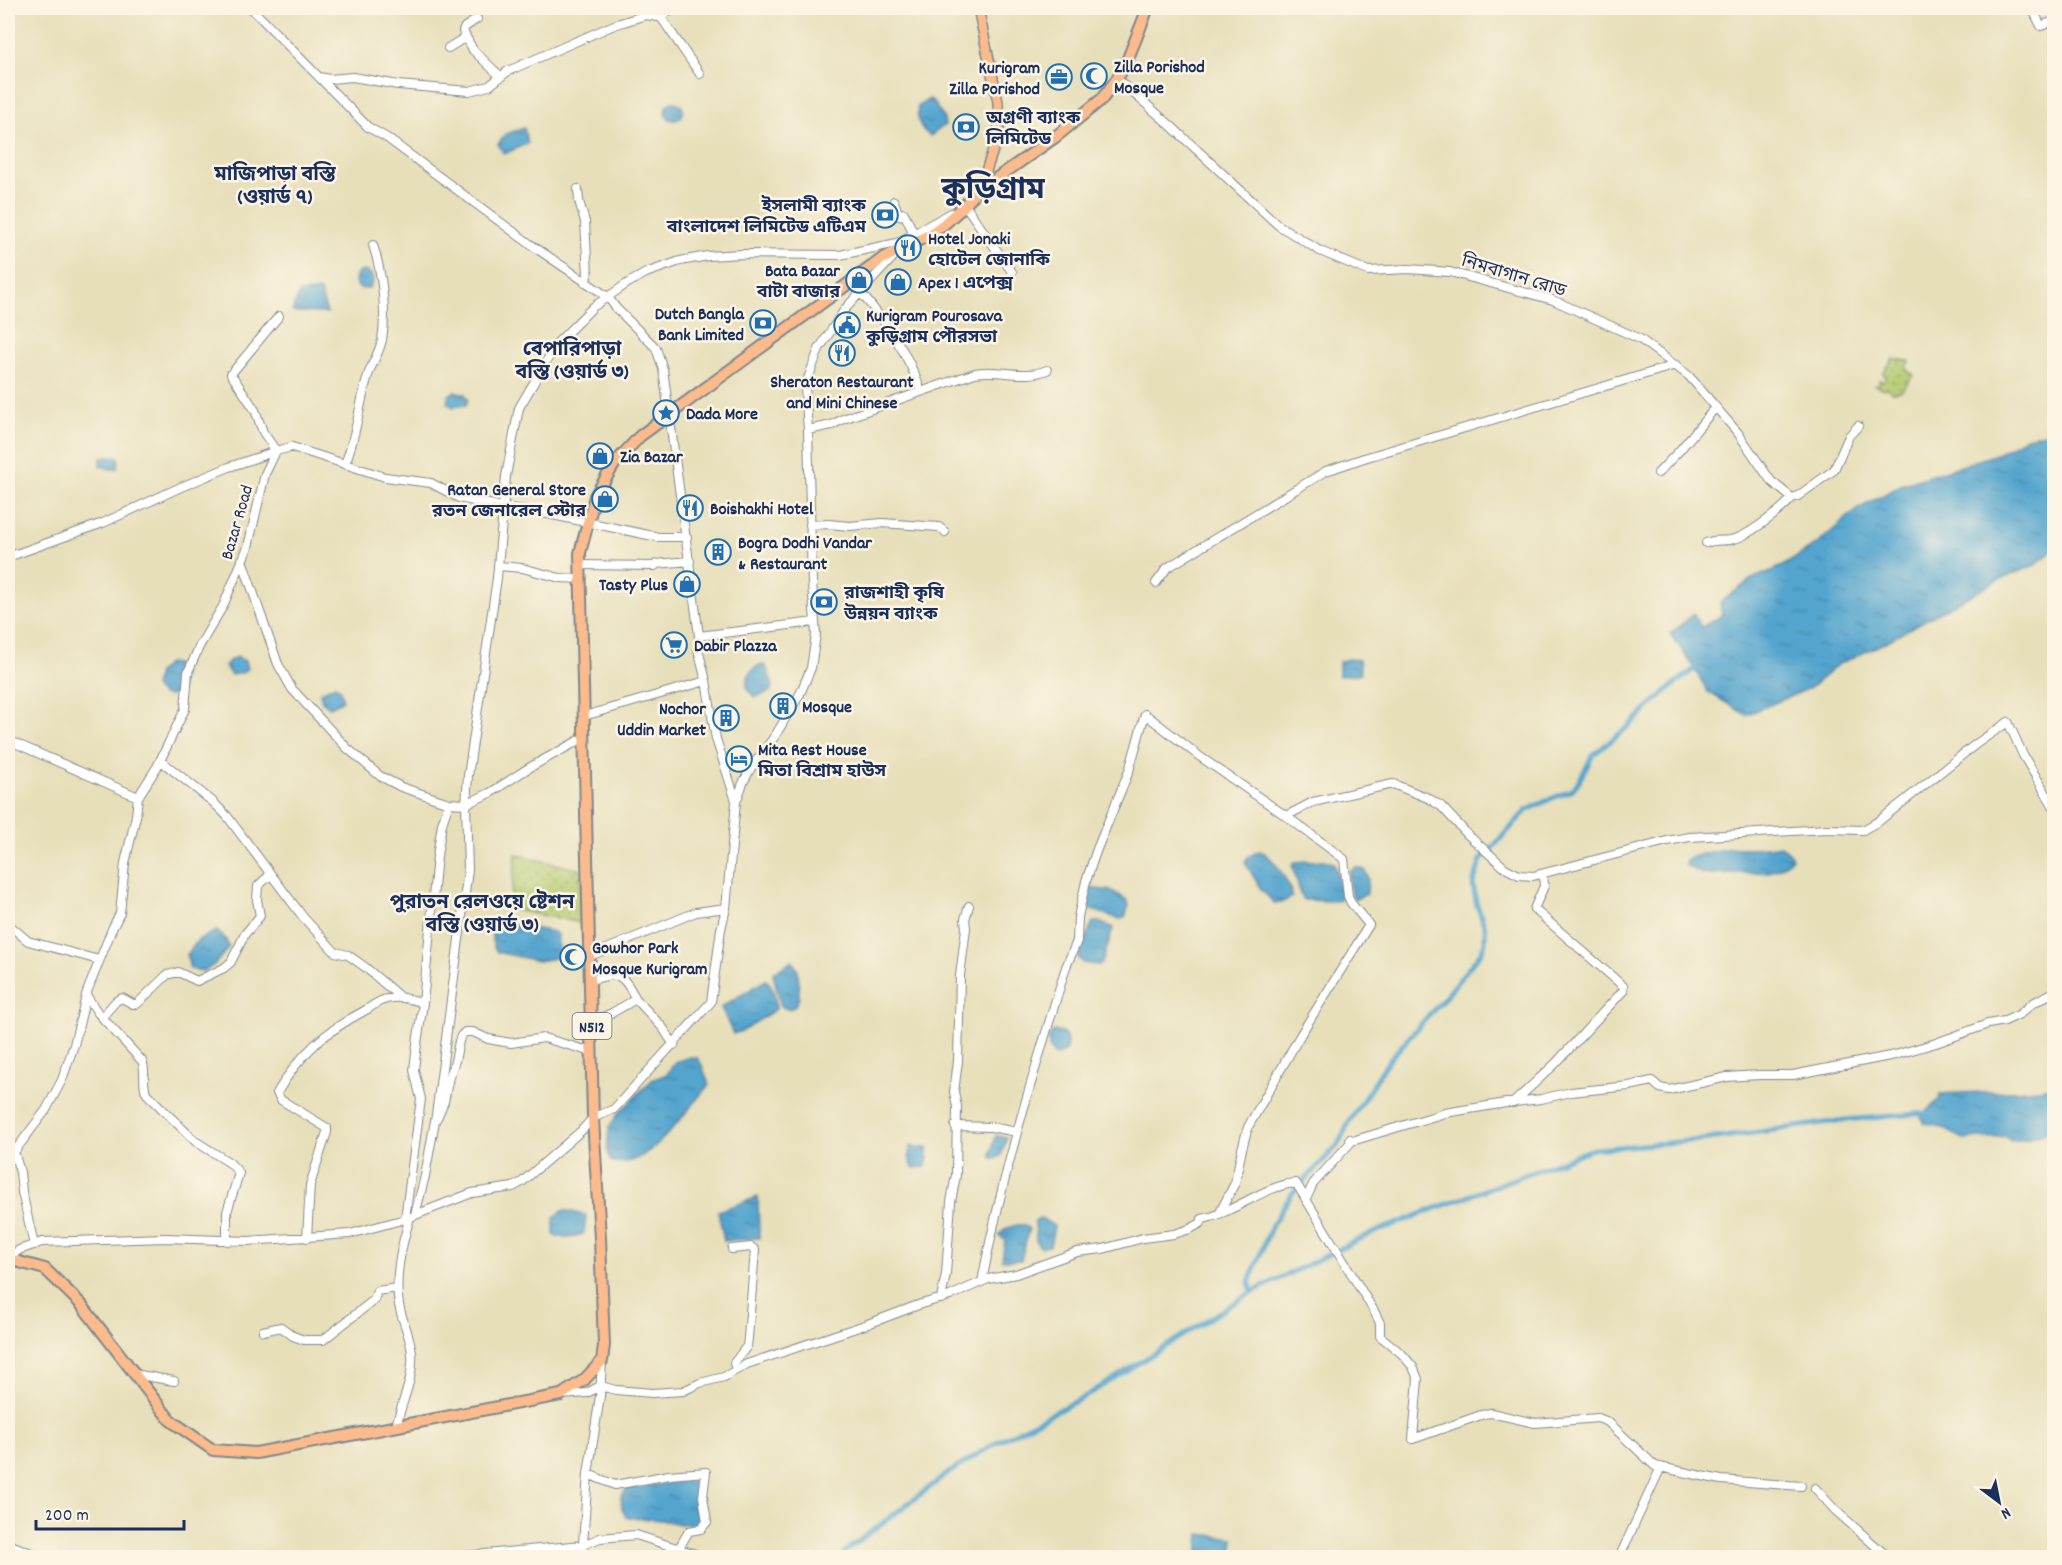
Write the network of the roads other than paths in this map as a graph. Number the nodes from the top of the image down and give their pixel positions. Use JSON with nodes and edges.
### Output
{"nodes":[{"id":1,"x":251,"y":8,"type":"edge"},
{"id":2,"x":646,"y":8,"type":"edge"},
{"id":3,"x":675,"y":8,"type":"edge"},
{"id":4,"x":978,"y":8,"type":"edge"},
{"id":5,"x":1148,"y":8,"type":"edge"},
{"id":6,"x":2032,"y":8,"type":"edge"},
{"id":7,"x":659,"y":17,"type":"junction"},
{"id":8,"x":477,"y":19,"type":"dead end"},
{"id":9,"x":2055,"y":21,"type":"edge"},
{"id":10,"x":466,"y":37,"type":"junction"},
{"id":11,"x":448,"y":48,"type":"dead end"},
{"id":12,"x":700,"y":74,"type":"dead end"},
{"id":13,"x":501,"y":76,"type":"junction"},
{"id":14,"x":317,"y":77,"type":"junction"},
{"id":15,"x":1117,"y":79,"type":"junction"},
{"id":16,"x":981,"y":186,"type":"junction"},
{"id":17,"x":578,"y":189,"type":"dead end"},
{"id":18,"x":894,"y":201,"type":"dead end"},
{"id":19,"x":964,"y":205,"type":"junction"},
{"id":20,"x":914,"y":234,"type":"junction"},
{"id":21,"x":373,"y":245,"type":"dead end"},
{"id":22,"x":901,"y":249,"type":"junction"},
{"id":23,"x":1012,"y":272,"type":"dead end"},
{"id":24,"x":585,"y":282,"type":"junction"},
{"id":25,"x":860,"y":292,"type":"junction"},
{"id":26,"x":608,"y":297,"type":"junction"},
{"id":27,"x":279,"y":316,"type":"dead end"},
{"id":28,"x":1676,"y":365,"type":"junction"},
{"id":29,"x":1047,"y":370,"type":"dead end"},
{"id":30,"x":921,"y":392,"type":"junction"},
{"id":31,"x":1716,"y":406,"type":"junction"},
{"id":32,"x":669,"y":415,"type":"junction"},
{"id":33,"x":1858,"y":426,"type":"dead end"},
{"id":34,"x":808,"y":430,"type":"junction"},
{"id":35,"x":276,"y":451,"type":"junction"},
{"id":36,"x":345,"y":464,"type":"junction"},
{"id":37,"x":1658,"y":473,"type":"dead end"},
{"id":38,"x":1791,"y":498,"type":"junction"},
{"id":39,"x":503,"y":507,"type":"junction"},
{"id":40,"x":588,"y":523,"type":"junction"},
{"id":41,"x":810,"y":525,"type":"junction"},
{"id":42,"x":945,"y":532,"type":"dead end"},
{"id":43,"x":687,"y":537,"type":"junction"},
{"id":44,"x":1706,"y":543,"type":"dead end"},
{"id":45,"x":8,"y":557,"type":"edge"},
{"id":46,"x":242,"y":560,"type":"junction"},
{"id":47,"x":690,"y":561,"type":"junction"},
{"id":48,"x":580,"y":565,"type":"junction"},
{"id":49,"x":498,"y":566,"type":"junction"},
{"id":50,"x":580,"y":579,"type":"junction"},
{"id":51,"x":1156,"y":583,"type":"dead end"},
{"id":52,"x":815,"y":622,"type":"junction"},
{"id":53,"x":699,"y":636,"type":"junction"},
{"id":54,"x":706,"y":681,"type":"junction"},
{"id":55,"x":584,"y":716,"type":"junction"},
{"id":56,"x":585,"y":736,"type":"junction"},
{"id":57,"x":8,"y":740,"type":"edge"},
{"id":58,"x":160,"y":760,"type":"junction"},
{"id":59,"x":138,"y":797,"type":"junction"},
{"id":60,"x":449,"y":802,"type":"junction"},
{"id":61,"x":736,"y":802,"type":"junction"},
{"id":62,"x":466,"y":804,"type":"junction"},
{"id":63,"x":2055,"y":807,"type":"edge"},
{"id":64,"x":1286,"y":816,"type":"junction"},
{"id":65,"x":1543,"y":874,"type":"junction"},
{"id":66,"x":270,"y":875,"type":"junction"},
{"id":67,"x":969,"y":906,"type":"dead end"},
{"id":68,"x":726,"y":908,"type":"junction"},
{"id":69,"x":8,"y":924,"type":"edge"},
{"id":70,"x":590,"y":956,"type":"junction"},
{"id":71,"x":99,"y":960,"type":"junction"},
{"id":72,"x":591,"y":980,"type":"junction"},
{"id":73,"x":2055,"y":992,"type":"edge"},
{"id":74,"x":86,"y":996,"type":"junction"},
{"id":75,"x":401,"y":998,"type":"junction"},
{"id":76,"x":636,"y":999,"type":"junction"},
{"id":77,"x":423,"y":1003,"type":"junction"},
{"id":78,"x":102,"y":1017,"type":"junction"},
{"id":79,"x":592,"y":1021,"type":"junction"},
{"id":80,"x":674,"y":1045,"type":"junction"},
{"id":81,"x":592,"y":1052,"type":"junction"},
{"id":82,"x":1513,"y":1103,"type":"junction"},
{"id":83,"x":593,"y":1118,"type":"junction"},
{"id":84,"x":434,"y":1126,"type":"junction"},
{"id":85,"x":955,"y":1126,"type":"junction"},
{"id":86,"x":1017,"y":1132,"type":"junction"},
{"id":87,"x":1306,"y":1199,"type":"junction"},
{"id":88,"x":1219,"y":1214,"type":"junction"},
{"id":89,"x":410,"y":1217,"type":"junction"},
{"id":90,"x":307,"y":1238,"type":"junction"},
{"id":91,"x":227,"y":1240,"type":"junction"},
{"id":92,"x":34,"y":1245,"type":"junction"},
{"id":93,"x":732,"y":1249,"type":"dead end"},
{"id":94,"x":8,"y":1259,"type":"edge"},
{"id":95,"x":982,"y":1282,"type":"junction"},
{"id":96,"x":397,"y":1288,"type":"junction"},
{"id":97,"x":941,"y":1299,"type":"junction"},
{"id":98,"x":263,"y":1331,"type":"dead end"},
{"id":99,"x":602,"y":1361,"type":"junction"},
{"id":100,"x":736,"y":1369,"type":"junction"},
{"id":101,"x":134,"y":1374,"type":"junction"},
{"id":102,"x":174,"y":1381,"type":"dead end"},
{"id":103,"x":600,"y":1386,"type":"junction"},
{"id":104,"x":561,"y":1395,"type":"junction"},
{"id":105,"x":396,"y":1427,"type":"junction"},
{"id":106,"x":1661,"y":1467,"type":"junction"},
{"id":107,"x":588,"y":1474,"type":"junction"},
{"id":108,"x":1801,"y":1486,"type":"dead end"},
{"id":109,"x":1815,"y":1488,"type":"dead end"},
{"id":110,"x":8,"y":1545,"type":"edge"},
{"id":111,"x":583,"y":1545,"type":"junction"},
{"id":112,"x":679,"y":1548,"type":"junction"},
{"id":113,"x":44,"y":1557,"type":"edge"},
{"id":114,"x":442,"y":1557,"type":"edge"},
{"id":115,"x":582,"y":1557,"type":"edge"},
{"id":116,"x":708,"y":1557,"type":"edge"},
{"id":117,"x":1619,"y":1557,"type":"edge"},
{"id":118,"x":1889,"y":1557,"type":"edge"}],
"edges":[{"from":1,"to":14,"type":"street"},
{"from":2,"to":7,"type":"street"},
{"from":3,"to":7,"type":"street"},
{"from":4,"to":16,"type":"main road"},
{"from":5,"to":15,"type":"highway"},
{"from":6,"to":9,"type":"street"},
{"from":7,"to":12,"type":"street"},
{"from":7,"to":13,"type":"street"},
{"from":8,"to":10,"type":"street"},
{"from":10,"to":11,"type":"street"},
{"from":10,"to":13,"type":"street"},
{"from":13,"to":14,"type":"street"},
{"from":14,"to":24,"type":"street"},
{"from":15,"to":16,"type":"highway"},
{"from":15,"to":28,"type":"street","name":"নিমবাগান রোড"},
{"from":16,"to":19,"type":"highway","number":"N512"},
{"from":17,"to":24,"type":"street"},
{"from":18,"to":20,"type":"street"},
{"from":19,"to":20,"type":"street"},
{"from":19,"to":22,"type":"highway","number":"N512"},
{"from":19,"to":23,"type":"street"},
{"from":20,"to":26,"type":"street"},
{"from":21,"to":36,"type":"street"},
{"from":22,"to":25,"type":"street"},
{"from":22,"to":32,"type":"highway","number":"N512"},
{"from":24,"to":26,"type":"street"},
{"from":25,"to":30,"type":"street"},
{"from":25,"to":34,"type":"street"},
{"from":26,"to":32,"type":"street"},
{"from":26,"to":39,"type":"street"},
{"from":27,"to":35,"type":"street"},
{"from":28,"to":31,"type":"street","name":"নিমবাগান রোড"},
{"from":28,"to":51,"type":"street"},
{"from":29,"to":30,"type":"street"},
{"from":30,"to":34,"type":"street"},
{"from":31,"to":37,"type":"street"},
{"from":31,"to":38,"type":"street","name":"নিমবাগান রোড"},
{"from":32,"to":40,"type":"highway","number":"N512"},
{"from":32,"to":43,"type":"street"},
{"from":33,"to":38,"type":"street"},
{"from":34,"to":41,"type":"street"},
{"from":35,"to":36,"type":"street"},
{"from":35,"to":45,"type":"street"},
{"from":35,"to":46,"type":"street","name":"Bazar Road"},
{"from":36,"to":39,"type":"street"},
{"from":38,"to":44,"type":"street"},
{"from":39,"to":40,"type":"street"},
{"from":39,"to":49,"type":"street"},
{"from":40,"to":43,"type":"street"},
{"from":40,"to":48,"type":"highway","number":"N512"},
{"from":41,"to":42,"type":"street"},
{"from":41,"to":52,"type":"street"},
{"from":43,"to":47,"type":"street"},
{"from":46,"to":58,"type":"street","name":"Bazar Road"},
{"from":46,"to":60,"type":"street"},
{"from":47,"to":48,"type":"street"},
{"from":47,"to":53,"type":"street"},
{"from":48,"to":50,"type":"highway","number":"N512"},
{"from":49,"to":50,"type":"street"},
{"from":49,"to":62,"type":"street"},
{"from":50,"to":55,"type":"highway","number":"N512"},
{"from":52,"to":53,"type":"street"},
{"from":52,"to":61,"type":"street"},
{"from":53,"to":54,"type":"street"},
{"from":54,"to":55,"type":"street"},
{"from":54,"to":61,"type":"street"},
{"from":55,"to":56,"type":"highway","number":"N512"},
{"from":56,"to":62,"type":"street"},
{"from":56,"to":70,"type":"highway","number":"N512"},
{"from":57,"to":59,"type":"street"},
{"from":58,"to":59,"type":"street","name":"Bazar Road"},
{"from":58,"to":66,"type":"street"},
{"from":59,"to":71,"type":"street"},
{"from":60,"to":62,"type":"street"},
{"from":60,"to":77,"type":"street"},
{"from":61,"to":68,"type":"street"},
{"from":62,"to":84,"type":"street"},
{"from":63,"to":65,"type":"street"},
{"from":64,"to":65,"type":"street"},
{"from":64,"to":86,"type":"street"},
{"from":64,"to":88,"type":"street"},
{"from":65,"to":82,"type":"street"},
{"from":66,"to":75,"type":"street"},
{"from":66,"to":78,"type":"street"},
{"from":67,"to":85,"type":"street"},
{"from":68,"to":70,"type":"street"},
{"from":68,"to":80,"type":"street"},
{"from":69,"to":71,"type":"street"},
{"from":70,"to":72,"type":"highway","number":"N512"},
{"from":71,"to":74,"type":"street"},
{"from":72,"to":76,"type":"street"},
{"from":72,"to":79,"type":"highway","number":"N512"},
{"from":73,"to":82,"type":"street"},
{"from":74,"to":78,"type":"street"},
{"from":74,"to":92,"type":"street"},
{"from":75,"to":77,"type":"street"},
{"from":75,"to":90,"type":"street"},
{"from":76,"to":79,"type":"street"},
{"from":76,"to":80,"type":"street"},
{"from":77,"to":89,"type":"street"},
{"from":78,"to":91,"type":"street"},
{"from":79,"to":81,"type":"highway","number":"N512"},
{"from":80,"to":83,"type":"street"},
{"from":81,"to":83,"type":"highway","number":"N512"},
{"from":81,"to":84,"type":"street"},
{"from":82,"to":87,"type":"street"},
{"from":83,"to":89,"type":"street"},
{"from":83,"to":99,"type":"highway","number":"N512"},
{"from":84,"to":89,"type":"street"},
{"from":85,"to":86,"type":"street"},
{"from":85,"to":97,"type":"street"},
{"from":86,"to":95,"type":"street"},
{"from":87,"to":88,"type":"street"},
{"from":87,"to":106,"type":"street"},
{"from":88,"to":95,"type":"street"},
{"from":89,"to":90,"type":"street"},
{"from":89,"to":96,"type":"street"},
{"from":90,"to":91,"type":"street"},
{"from":91,"to":92,"type":"street"},
{"from":92,"to":94,"type":"street"},
{"from":93,"to":100,"type":"street"},
{"from":94,"to":101,"type":"highway"},
{"from":95,"to":97,"type":"street"},
{"from":96,"to":98,"type":"street"},
{"from":96,"to":105,"type":"street"},
{"from":97,"to":100,"type":"street"},
{"from":99,"to":103,"type":"street"},
{"from":99,"to":104,"type":"highway"},
{"from":100,"to":103,"type":"street"},
{"from":101,"to":102,"type":"street"},
{"from":101,"to":105,"type":"highway"},
{"from":103,"to":104,"type":"street"},
{"from":103,"to":107,"type":"street"},
{"from":104,"to":105,"type":"highway"},
{"from":106,"to":108,"type":"street"},
{"from":106,"to":117,"type":"street"},
{"from":107,"to":111,"type":"street"},
{"from":107,"to":112,"type":"street"},
{"from":109,"to":118,"type":"street"},
{"from":110,"to":113,"type":"street"},
{"from":111,"to":112,"type":"street"},
{"from":111,"to":114,"type":"street"},
{"from":111,"to":115,"type":"street"},
{"from":112,"to":116,"type":"street"}]}
